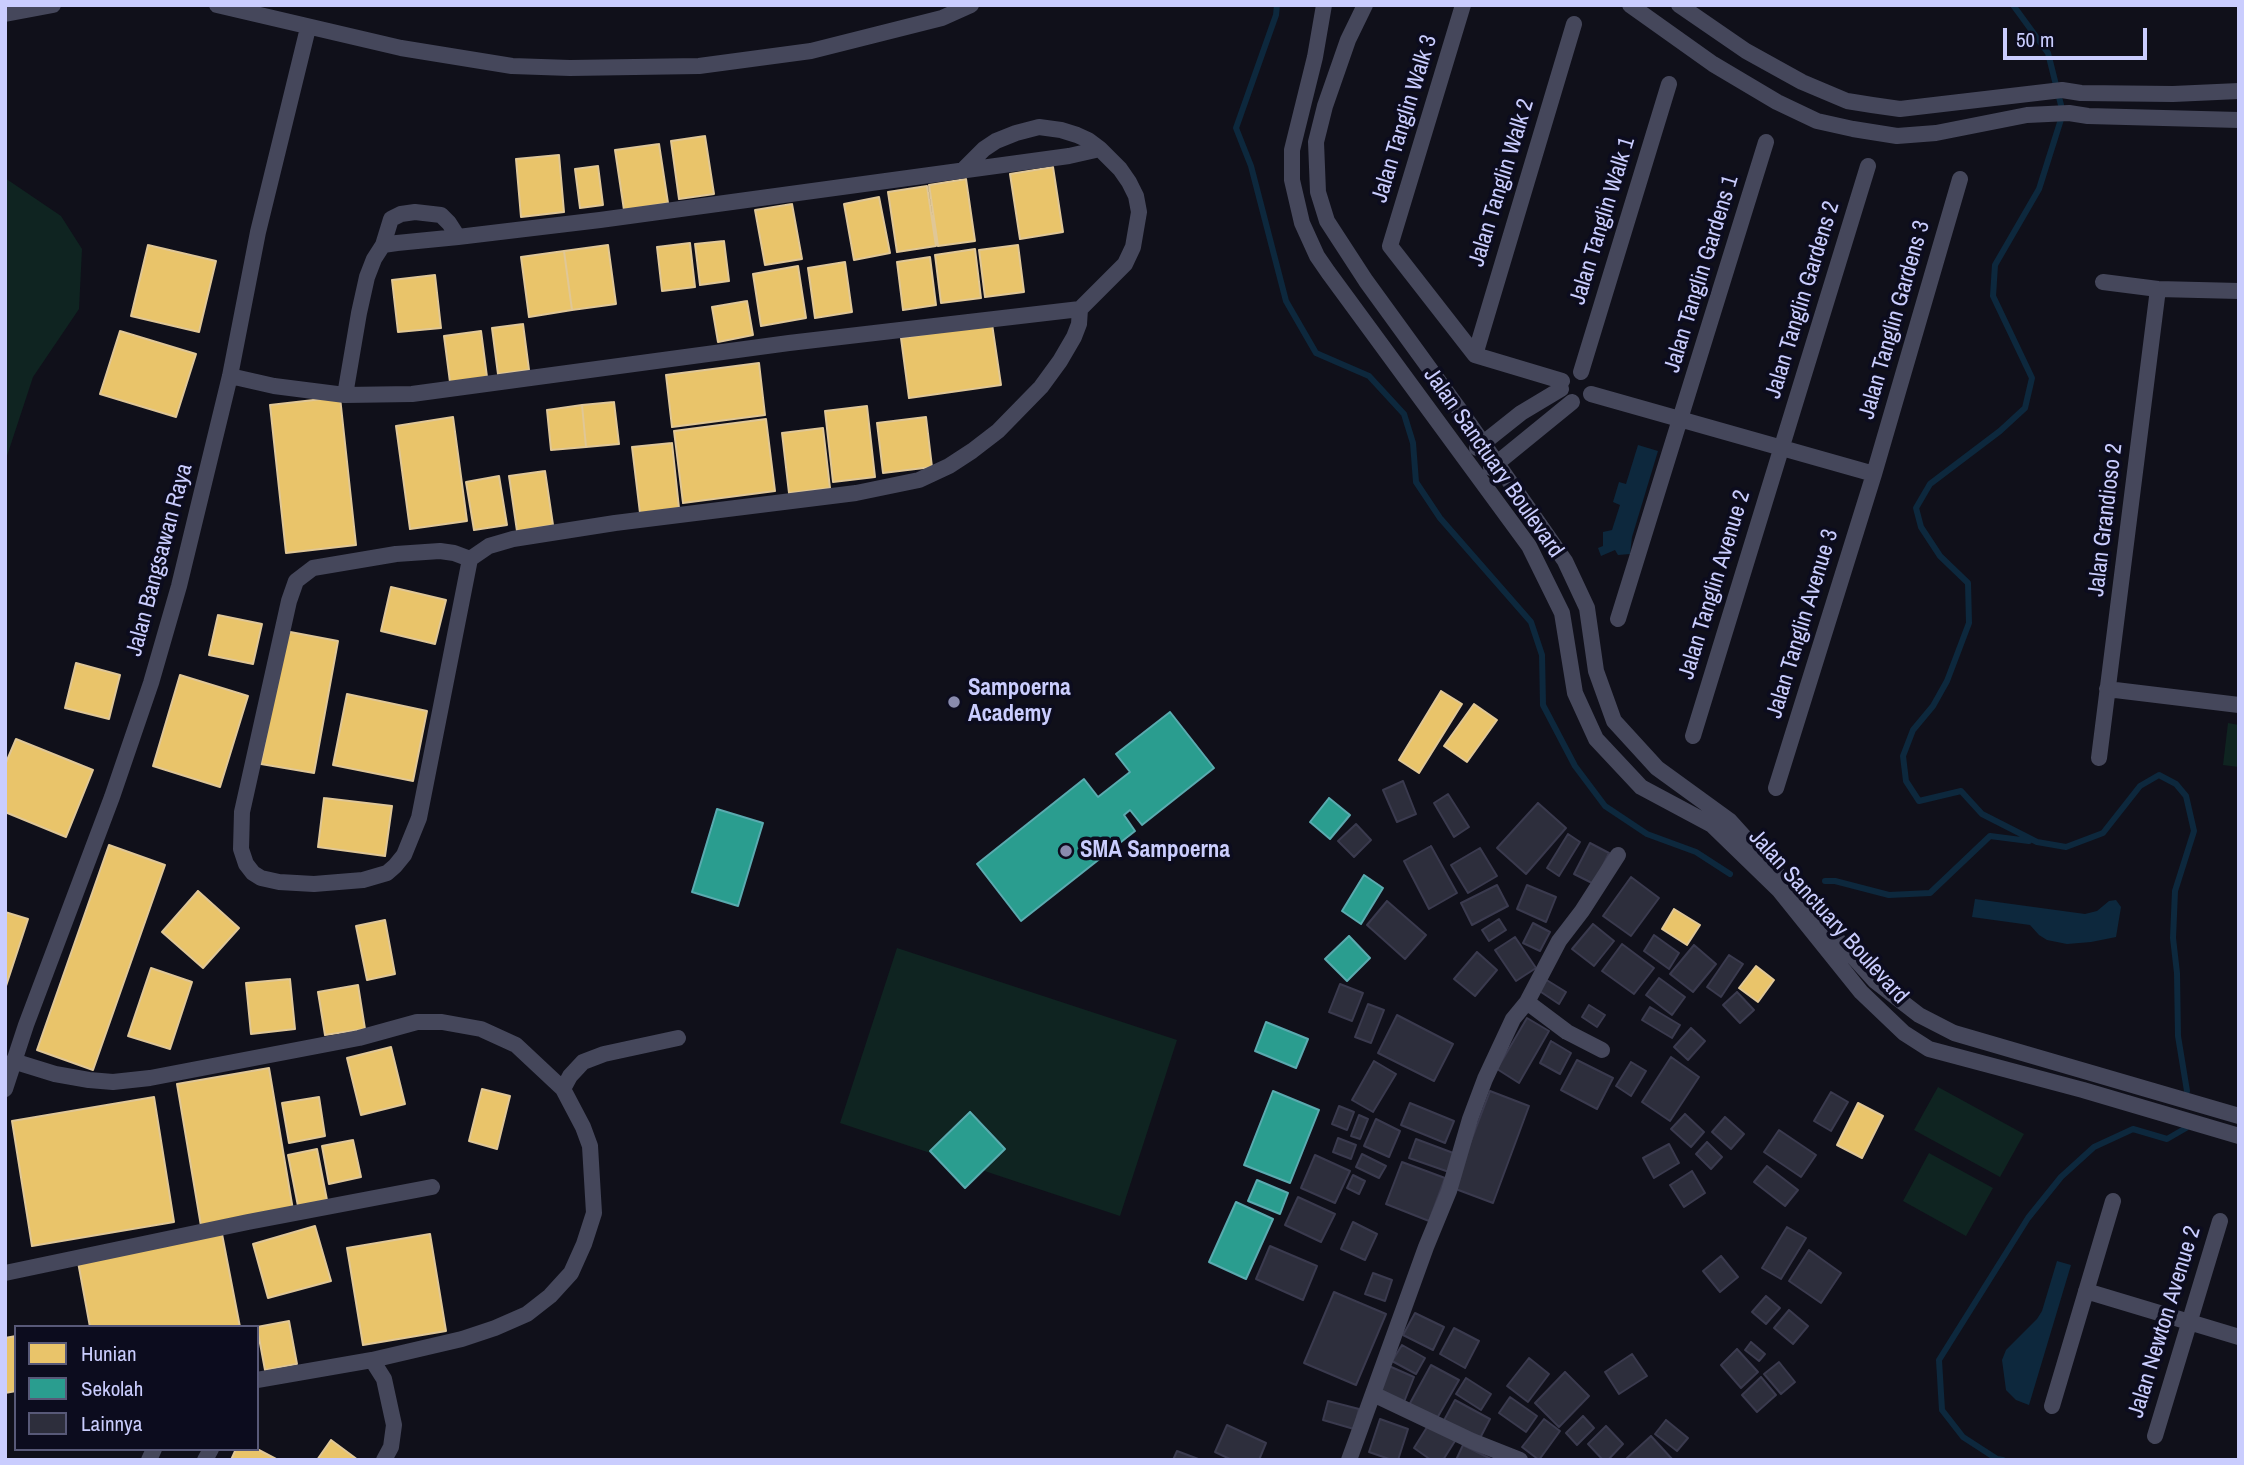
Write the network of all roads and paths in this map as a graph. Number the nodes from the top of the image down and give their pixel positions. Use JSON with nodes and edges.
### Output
{"nodes":[{"id":1,"x":53,"y":5,"type":"edge"},
{"id":2,"x":217,"y":5,"type":"edge"},
{"id":3,"x":971,"y":5,"type":"edge"},
{"id":4,"x":1324,"y":5,"type":"edge"},
{"id":5,"x":1365,"y":5,"type":"edge"},
{"id":6,"x":1463,"y":5,"type":"edge"},
{"id":7,"x":1630,"y":5,"type":"edge"},
{"id":8,"x":1679,"y":5,"type":"edge"},
{"id":9,"x":5,"y":14,"type":"edge"},
{"id":10,"x":1574,"y":24,"type":"dead end"},
{"id":11,"x":308,"y":28,"type":"junction"},
{"id":12,"x":1320,"y":33,"type":"junction"},
{"id":13,"x":1348,"y":40,"type":"junction"},
{"id":14,"x":1669,"y":84,"type":"dead end"},
{"id":15,"x":2239,"y":91,"type":"edge"},
{"id":16,"x":2239,"y":120,"type":"edge"},
{"id":17,"x":1766,"y":142,"type":"dead end"},
{"id":18,"x":1100,"y":149,"type":"junction"},
{"id":19,"x":1868,"y":166,"type":"dead end"},
{"id":20,"x":965,"y":169,"type":"junction"},
{"id":21,"x":1959,"y":180,"type":"dead end"},
{"id":22,"x":458,"y":237,"type":"junction"},
{"id":23,"x":383,"y":245,"type":"junction"},
{"id":24,"x":2104,"y":282,"type":"dead end"},
{"id":25,"x":2158,"y":289,"type":"junction"},
{"id":26,"x":2239,"y":291,"type":"edge"},
{"id":27,"x":1080,"y":309,"type":"junction"},
{"id":28,"x":1475,"y":355,"type":"junction"},
{"id":29,"x":1581,"y":372,"type":"junction"},
{"id":30,"x":230,"y":376,"type":"junction"},
{"id":31,"x":1561,"y":385,"type":"junction"},
{"id":32,"x":1591,"y":394,"type":"junction"},
{"id":33,"x":345,"y":395,"type":"junction"},
{"id":34,"x":1572,"y":402,"type":"junction"},
{"id":35,"x":1682,"y":419,"type":"junction"},
{"id":36,"x":1483,"y":443,"type":"junction"},
{"id":37,"x":1781,"y":448,"type":"junction"},
{"id":38,"x":1464,"y":458,"type":"junction"},
{"id":39,"x":1497,"y":464,"type":"junction"},
{"id":40,"x":1874,"y":474,"type":"junction"},
{"id":41,"x":1478,"y":478,"type":"junction"},
{"id":42,"x":470,"y":559,"type":"junction"},
{"id":43,"x":1618,"y":620,"type":"dead end"},
{"id":44,"x":2107,"y":689,"type":"junction"},
{"id":45,"x":2239,"y":705,"type":"edge"},
{"id":46,"x":1693,"y":736,"type":"dead end"},
{"id":47,"x":2099,"y":758,"type":"dead end"},
{"id":48,"x":1776,"y":788,"type":"dead end"},
{"id":49,"x":1618,"y":855,"type":"dead end"},
{"id":50,"x":1527,"y":1002,"type":"junction"},
{"id":51,"x":678,"y":1038,"type":"dead end"},
{"id":52,"x":1602,"y":1050,"type":"dead end"},
{"id":53,"x":13,"y":1061,"type":"junction"},
{"id":54,"x":5,"y":1089,"type":"edge"},
{"id":55,"x":563,"y":1089,"type":"junction"},
{"id":56,"x":2239,"y":1116,"type":"edge"},
{"id":57,"x":2239,"y":1136,"type":"edge"},
{"id":58,"x":432,"y":1187,"type":"dead end"},
{"id":59,"x":2113,"y":1201,"type":"dead end"},
{"id":60,"x":2220,"y":1221,"type":"dead end"},
{"id":61,"x":5,"y":1273,"type":"edge"},
{"id":62,"x":2087,"y":1291,"type":"junction"},
{"id":63,"x":2189,"y":1322,"type":"junction"},
{"id":64,"x":2239,"y":1337,"type":"edge"},
{"id":65,"x":372,"y":1360,"type":"junction"},
{"id":66,"x":259,"y":1380,"type":"edge"},
{"id":67,"x":1373,"y":1394,"type":"junction"},
{"id":68,"x":2052,"y":1406,"type":"dead end"},
{"id":69,"x":2155,"y":1436,"type":"dead end"},
{"id":70,"x":384,"y":1460,"type":"edge"},
{"id":71,"x":1349,"y":1460,"type":"edge"},
{"id":72,"x":1520,"y":1460,"type":"edge"}],
"edges":[{"from":1,"to":9,"type":"street"},
{"from":2,"to":11,"type":"street"},
{"from":3,"to":11,"type":"street"},
{"from":4,"to":12,"type":"street","name":"Jalan Sanctuary Boulevard"},
{"from":5,"to":13,"type":"street","name":"Jalan Sanctuary Boulevard"},
{"from":6,"to":28,"type":"street","name":"Jalan Tanglin Walk 3"},
{"from":7,"to":16,"type":"street"},
{"from":8,"to":15,"type":"street"},
{"from":10,"to":28,"type":"street","name":"Jalan Tanglin Walk 2"},
{"from":11,"to":30,"type":"street","name":"Jalan Bangsawan Raya"},
{"from":12,"to":13,"type":"street"},
{"from":12,"to":38,"type":"street","name":"Jalan Sanctuary Boulevard"},
{"from":13,"to":36,"type":"street","name":"Jalan Sanctuary Boulevard"},
{"from":14,"to":29,"type":"street","name":"Jalan Tanglin Walk 1"},
{"from":17,"to":35,"type":"street","name":"Jalan Tanglin Gardens 1"},
{"from":18,"to":20,"type":"street"},
{"from":18,"to":20,"type":"street"},
{"from":18,"to":27,"type":"street"},
{"from":19,"to":37,"type":"street","name":"Jalan Tanglin Gardens 2"},
{"from":20,"to":22,"type":"street"},
{"from":21,"to":40,"type":"street","name":"Jalan Tanglin Gardens 3"},
{"from":22,"to":23,"type":"street"},
{"from":22,"to":23,"type":"street"},
{"from":23,"to":33,"type":"street"},
{"from":24,"to":25,"type":"street"},
{"from":25,"to":26,"type":"street"},
{"from":25,"to":44,"type":"street","name":"Jalan Grandioso 2"},
{"from":27,"to":33,"type":"street"},
{"from":27,"to":42,"type":"street"},
{"from":28,"to":31,"type":"street"},
{"from":29,"to":31,"type":"street"},
{"from":29,"to":32,"type":"street"},
{"from":30,"to":33,"type":"street"},
{"from":30,"to":53,"type":"street","name":"Jalan Bangsawan Raya"},
{"from":31,"to":34,"type":"street"},
{"from":31,"to":36,"type":"street"},
{"from":32,"to":34,"type":"street"},
{"from":32,"to":35,"type":"street"},
{"from":34,"to":39,"type":"street"},
{"from":35,"to":37,"type":"street"},
{"from":35,"to":43,"type":"street","name":"Jalan Tanglin Gardens 1"},
{"from":36,"to":38,"type":"street"},
{"from":36,"to":39,"type":"street","name":"Jalan Sanctuary Boulevard"},
{"from":37,"to":40,"type":"street"},
{"from":37,"to":46,"type":"street","name":"Jalan Tanglin Avenue 2"},
{"from":38,"to":41,"type":"street","name":"Jalan Sanctuary Boulevard"},
{"from":39,"to":41,"type":"street"},
{"from":39,"to":56,"type":"street","name":"Jalan Sanctuary Boulevard"},
{"from":40,"to":48,"type":"street","name":"Jalan Tanglin Avenue 3"},
{"from":41,"to":57,"type":"street","name":"Jalan Sanctuary Boulevard"},
{"from":42,"to":42,"type":"street"},
{"from":44,"to":45,"type":"street"},
{"from":44,"to":47,"type":"street","name":"Jalan Grandioso 2"},
{"from":49,"to":50,"type":"street"},
{"from":50,"to":52,"type":"street"},
{"from":50,"to":67,"type":"street"},
{"from":51,"to":55,"type":"street"},
{"from":53,"to":54,"type":"street","name":"Jalan Bangsawan Raya"},
{"from":53,"to":55,"type":"street"},
{"from":55,"to":65,"type":"street"},
{"from":58,"to":61,"type":"street"},
{"from":59,"to":62,"type":"street"},
{"from":60,"to":63,"type":"street","name":"Jalan Newton Avenue 2"},
{"from":62,"to":63,"type":"street"},
{"from":62,"to":68,"type":"street"},
{"from":63,"to":64,"type":"street"},
{"from":63,"to":69,"type":"street","name":"Jalan Newton Avenue 2"},
{"from":65,"to":66,"type":"street"},
{"from":65,"to":70,"type":"street"},
{"from":67,"to":71,"type":"street"},
{"from":67,"to":72,"type":"street"}]}
